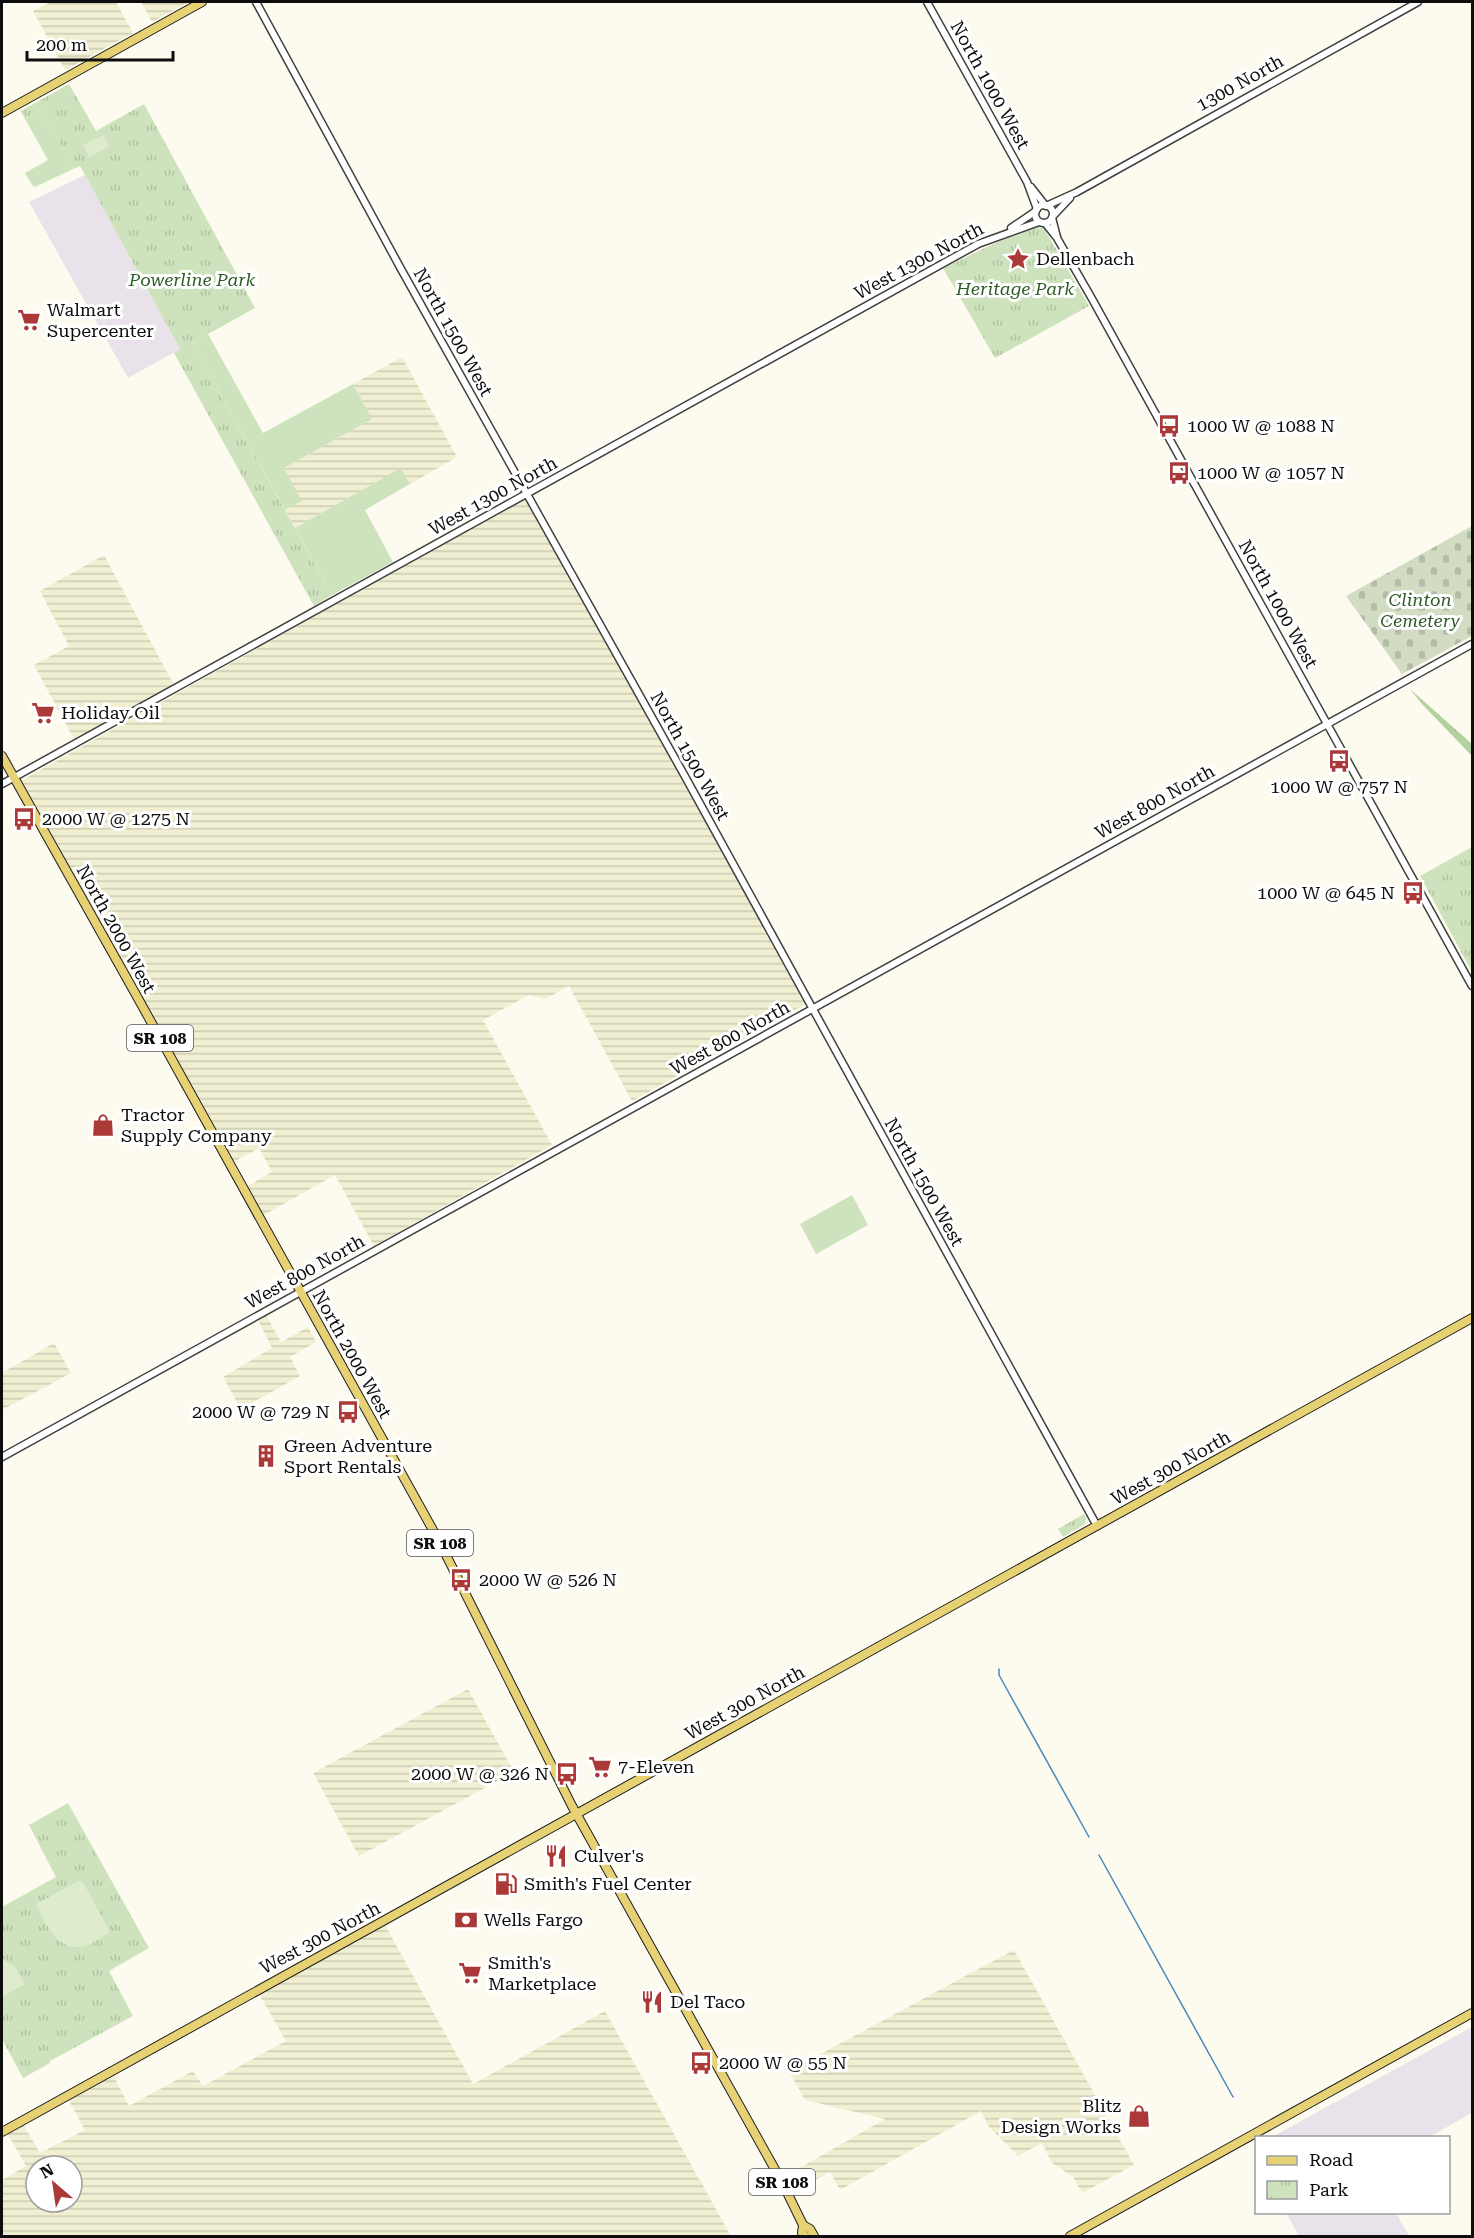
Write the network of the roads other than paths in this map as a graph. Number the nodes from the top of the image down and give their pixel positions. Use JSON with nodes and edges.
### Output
{"nodes":[{"id":1,"x":202,"y":2,"type":"edge"},
{"id":2,"x":256,"y":2,"type":"edge"},
{"id":3,"x":927,"y":2,"type":"edge"},
{"id":4,"x":1418,"y":2,"type":"edge"},
{"id":5,"x":2,"y":112,"type":"edge"},
{"id":6,"x":1027,"y":182,"type":"junction"},
{"id":7,"x":1077,"y":192,"type":"junction"},
{"id":8,"x":1046,"y":205,"type":"junction"},
{"id":9,"x":1036,"y":210,"type":"junction"},
{"id":10,"x":1053,"y":217,"type":"junction"},
{"id":11,"x":1042,"y":222,"type":"junction"},
{"id":12,"x":1000,"y":235,"type":"junction"},
{"id":13,"x":1057,"y":238,"type":"junction"},
{"id":14,"x":526,"y":495,"type":"junction"},
{"id":15,"x":1473,"y":644,"type":"edge"},
{"id":16,"x":1327,"y":724,"type":"junction"},
{"id":17,"x":2,"y":756,"type":"edge"},
{"id":18,"x":13,"y":777,"type":"junction"},
{"id":19,"x":2,"y":784,"type":"edge"},
{"id":20,"x":1473,"y":986,"type":"edge"},
{"id":21,"x":812,"y":1010,"type":"junction"},
{"id":22,"x":301,"y":1291,"type":"junction"},
{"id":23,"x":1473,"y":1318,"type":"edge"},
{"id":24,"x":2,"y":1457,"type":"edge"},
{"id":25,"x":1097,"y":1526,"type":"junction"},
{"id":26,"x":577,"y":1814,"type":"junction"},
{"id":27,"x":1473,"y":2013,"type":"edge"},
{"id":28,"x":2,"y":2132,"type":"edge"},
{"id":29,"x":803,"y":2225,"type":"junction"},
{"id":30,"x":805,"y":2236,"type":"edge"},
{"id":31,"x":814,"y":2236,"type":"edge"},
{"id":32,"x":1070,"y":2236,"type":"edge"}],
"edges":[{"from":1,"to":5,"type":"main road"},
{"from":2,"to":14,"type":"street","name":"North 1500 West"},
{"from":3,"to":6,"type":"street","name":"North 1000 West"},
{"from":4,"to":7,"type":"street","name":"1300 North"},
{"from":6,"to":8,"type":"street","name":"North 1000 West"},
{"from":6,"to":9,"type":"street","name":"North 1000 West"},
{"from":7,"to":8,"type":"street","name":"1300 North"},
{"from":7,"to":10,"type":"street","name":"1300 North"},
{"from":8,"to":9,"type":"street"},
{"from":8,"to":10,"type":"street"},
{"from":9,"to":11,"type":"street"},
{"from":9,"to":12,"type":"street","name":"West 1300 North"},
{"from":10,"to":11,"type":"street"},
{"from":10,"to":13,"type":"street","name":"North 1000 West"},
{"from":11,"to":12,"type":"street","name":"West 1300 North"},
{"from":11,"to":13,"type":"street","name":"North 1000 West"},
{"from":12,"to":14,"type":"street","name":"West 1300 North"},
{"from":13,"to":16,"type":"street","name":"North 1000 West"},
{"from":14,"to":18,"type":"street","name":"West 1300 North"},
{"from":14,"to":21,"type":"street","name":"North 1500 West"},
{"from":15,"to":16,"type":"street","name":"West 800 North"},
{"from":16,"to":20,"type":"street","name":"North 1000 West"},
{"from":16,"to":21,"type":"street","name":"West 800 North"},
{"from":17,"to":18,"type":"main road","name":"North 2000 West","number":"SR 108"},
{"from":18,"to":19,"type":"street","name":"West 1300 North"},
{"from":18,"to":22,"type":"main road","name":"North 2000 West","number":"SR 108"},
{"from":21,"to":22,"type":"street","name":"West 800 North"},
{"from":21,"to":25,"type":"street","name":"North 1500 West"},
{"from":22,"to":24,"type":"street","name":"West 800 North"},
{"from":22,"to":26,"type":"main road","name":"North 2000 West","number":"SR 108"},
{"from":23,"to":25,"type":"main road","name":"West 300 North"},
{"from":25,"to":26,"type":"main road","name":"West 300 North"},
{"from":26,"to":28,"type":"main road","name":"West 300 North"},
{"from":26,"to":29,"type":"main road","name":"North 2000 West","number":"SR 108"},
{"from":27,"to":32,"type":"main road"},
{"from":29,"to":30,"type":"main road","name":"North 2000 West","number":"SR 108"},
{"from":29,"to":31,"type":"main road","name":"North 2000 West","number":"SR 108"}]}
